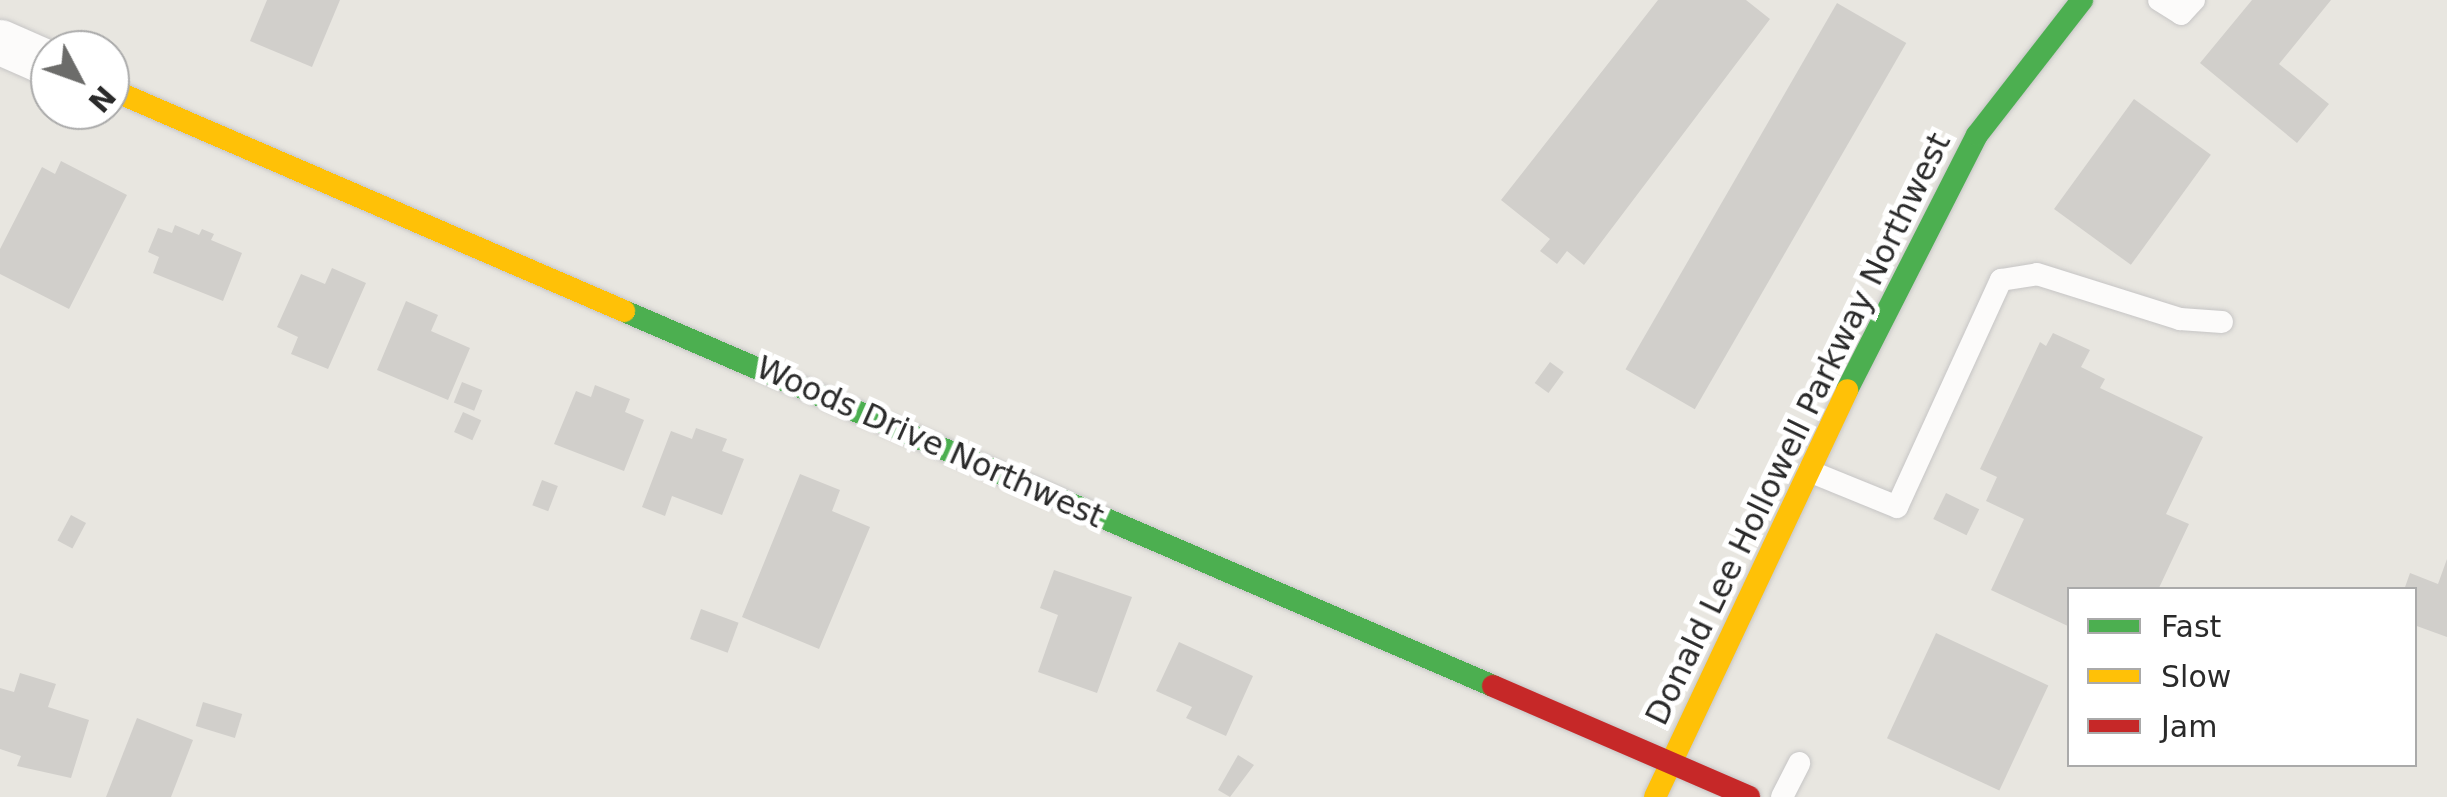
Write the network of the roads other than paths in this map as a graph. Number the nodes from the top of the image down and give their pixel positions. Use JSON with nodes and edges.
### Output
{"nodes":[{"id":1,"x":2082,"y":0,"type":"edge"},
{"id":2,"x":2160,"y":0,"type":"edge"},
{"id":3,"x":2194,"y":0,"type":"edge"},
{"id":4,"x":0,"y":42,"type":"edge"},
{"id":5,"x":30,"y":55,"type":"edge"},
{"id":6,"x":130,"y":98,"type":"edge"},
{"id":7,"x":2222,"y":322,"type":"dead end"},
{"id":8,"x":1809,"y":471,"type":"junction"},
{"id":9,"x":1799,"y":763,"type":"dead end"},
{"id":10,"x":1671,"y":765,"type":"junction"},
{"id":11,"x":1656,"y":797,"type":"edge"},
{"id":12,"x":1749,"y":797,"type":"edge"},
{"id":13,"x":1782,"y":797,"type":"edge"}],
"edges":[{"from":1,"to":8,"type":"street","name":"Donald Lee Hollowell Parkway Northwest"},
{"from":2,"to":3,"type":"lane"},
{"from":4,"to":5,"type":"street"},
{"from":6,"to":10,"type":"street","name":"Woods Drive Northwest"},
{"from":7,"to":8,"type":"lane"},
{"from":8,"to":10,"type":"street","name":"Donald Lee Hollowell Parkway Northwest"},
{"from":9,"to":13,"type":"lane"},
{"from":10,"to":11,"type":"street","name":"Donald Lee Hollowell Parkway Northwest"},
{"from":10,"to":12,"type":"street","name":"Woods Drive Northwest"}]}
